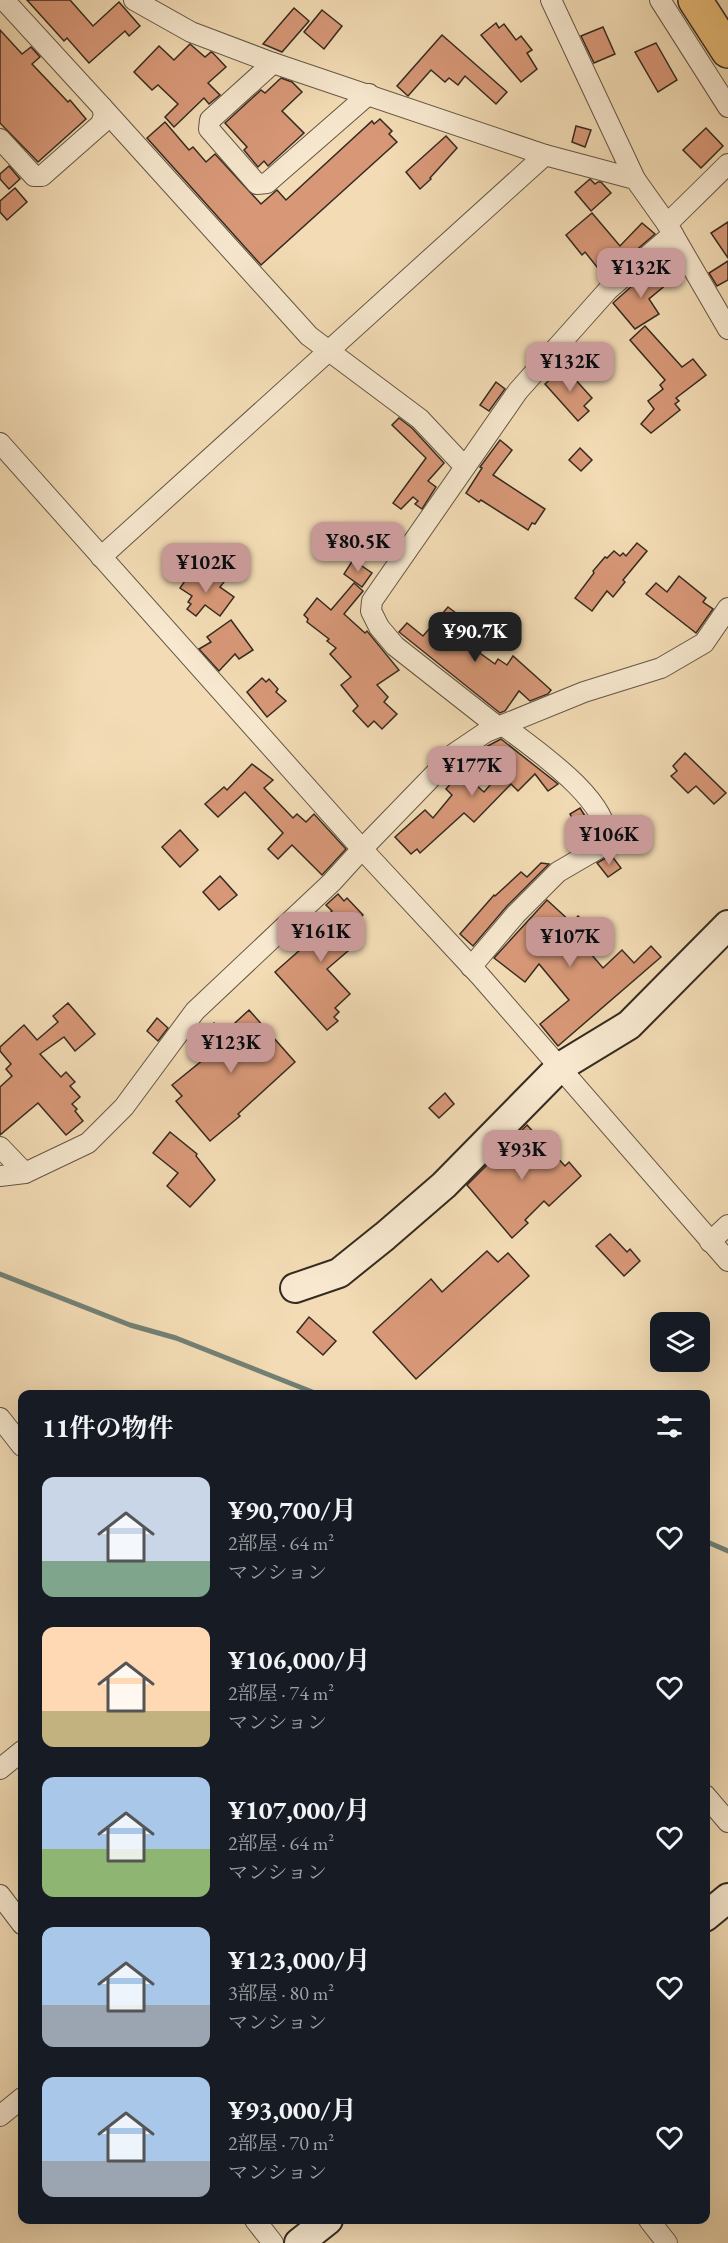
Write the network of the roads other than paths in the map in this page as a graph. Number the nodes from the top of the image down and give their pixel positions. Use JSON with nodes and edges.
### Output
{"nodes":[{"id":1,"x":4,"y":0,"type":"edge"},
{"id":2,"x":135,"y":0,"type":"edge"},
{"id":3,"x":551,"y":0,"type":"edge"},
{"id":4,"x":660,"y":0,"type":"edge"},
{"id":5,"x":695,"y":0,"type":"edge"},
{"id":6,"x":720,"y":0,"type":"edge"},
{"id":7,"x":728,"y":15,"type":"edge"},
{"id":8,"x":728,"y":51,"type":"edge"},
{"id":9,"x":273,"y":63,"type":"junction"},
{"id":10,"x":369,"y":94,"type":"junction"},
{"id":11,"x":728,"y":107,"type":"edge"},
{"id":12,"x":102,"y":108,"type":"junction"},
{"id":13,"x":0,"y":139,"type":"edge"},
{"id":14,"x":544,"y":155,"type":"junction"},
{"id":15,"x":728,"y":164,"type":"edge"},
{"id":16,"x":634,"y":179,"type":"junction"},
{"id":17,"x":670,"y":229,"type":"junction"},
{"id":18,"x":728,"y":329,"type":"edge"},
{"id":19,"x":327,"y":351,"type":"junction"},
{"id":20,"x":0,"y":443,"type":"edge"},
{"id":21,"x":465,"y":468,"type":"junction"},
{"id":22,"x":101,"y":556,"type":"junction"},
{"id":23,"x":728,"y":608,"type":"edge"},
{"id":24,"x":501,"y":726,"type":"junction"},
{"id":25,"x":362,"y":849,"type":"junction"},
{"id":26,"x":728,"y":925,"type":"edge"},
{"id":27,"x":471,"y":967,"type":"junction"},
{"id":28,"x":560,"y":1067,"type":"junction"},
{"id":29,"x":0,"y":1147,"type":"edge"},
{"id":30,"x":25,"y":1173,"type":"junction"},
{"id":31,"x":0,"y":1176,"type":"edge"},
{"id":32,"x":728,"y":1225,"type":"edge"},
{"id":33,"x":710,"y":1242,"type":"junction"},
{"id":34,"x":728,"y":1262,"type":"edge"},
{"id":35,"x":295,"y":1288,"type":"dead end"},
{"id":36,"x":0,"y":1418,"type":"edge"},
{"id":37,"x":18,"y":1441,"type":"edge"},
{"id":38,"x":18,"y":1754,"type":"edge"},
{"id":39,"x":0,"y":1769,"type":"edge"},
{"id":40,"x":710,"y":1801,"type":"edge"},
{"id":41,"x":728,"y":1822,"type":"edge"},
{"id":42,"x":0,"y":1896,"type":"edge"},
{"id":43,"x":728,"y":1898,"type":"edge"},
{"id":44,"x":710,"y":1913,"type":"edge"},
{"id":45,"x":18,"y":1919,"type":"edge"},
{"id":46,"x":18,"y":2101,"type":"edge"},
{"id":47,"x":0,"y":2116,"type":"edge"},
{"id":48,"x":258,"y":2224,"type":"edge"},
{"id":49,"x":323,"y":2224,"type":"edge"},
{"id":50,"x":652,"y":2224,"type":"edge"},
{"id":51,"x":273,"y":2243,"type":"edge"},
{"id":52,"x":299,"y":2243,"type":"edge"},
{"id":53,"x":667,"y":2243,"type":"edge"}],
"edges":[{"from":1,"to":12,"type":"street"},
{"from":2,"to":9,"type":"street"},
{"from":3,"to":16,"type":"street"},
{"from":4,"to":11,"type":"street"},
{"from":5,"to":8,"type":"highway"},
{"from":6,"to":7,"type":"highway"},
{"from":9,"to":10,"type":"street"},
{"from":9,"to":10,"type":"street"},
{"from":10,"to":14,"type":"street"},
{"from":12,"to":13,"type":"street"},
{"from":12,"to":19,"type":"street"},
{"from":14,"to":16,"type":"street"},
{"from":14,"to":19,"type":"street"},
{"from":15,"to":17,"type":"street"},
{"from":16,"to":17,"type":"street"},
{"from":17,"to":18,"type":"street"},
{"from":17,"to":21,"type":"street"},
{"from":19,"to":21,"type":"street"},
{"from":19,"to":22,"type":"street"},
{"from":20,"to":22,"type":"street"},
{"from":21,"to":24,"type":"street"},
{"from":22,"to":25,"type":"street"},
{"from":23,"to":24,"type":"street"},
{"from":24,"to":25,"type":"street"},
{"from":24,"to":27,"type":"street"},
{"from":25,"to":27,"type":"street"},
{"from":25,"to":30,"type":"street"},
{"from":26,"to":28,"type":"street"},
{"from":27,"to":28,"type":"street"},
{"from":28,"to":33,"type":"street"},
{"from":28,"to":35,"type":"street"},
{"from":29,"to":30,"type":"street"},
{"from":30,"to":31,"type":"street"},
{"from":32,"to":33,"type":"street"},
{"from":33,"to":34,"type":"street"},
{"from":36,"to":37,"type":"street"},
{"from":38,"to":39,"type":"street"},
{"from":40,"to":41,"type":"street"},
{"from":42,"to":45,"type":"street"},
{"from":43,"to":44,"type":"street"},
{"from":46,"to":47,"type":"street"},
{"from":48,"to":51,"type":"street"},
{"from":49,"to":52,"type":"street"},
{"from":50,"to":53,"type":"street"}]}
